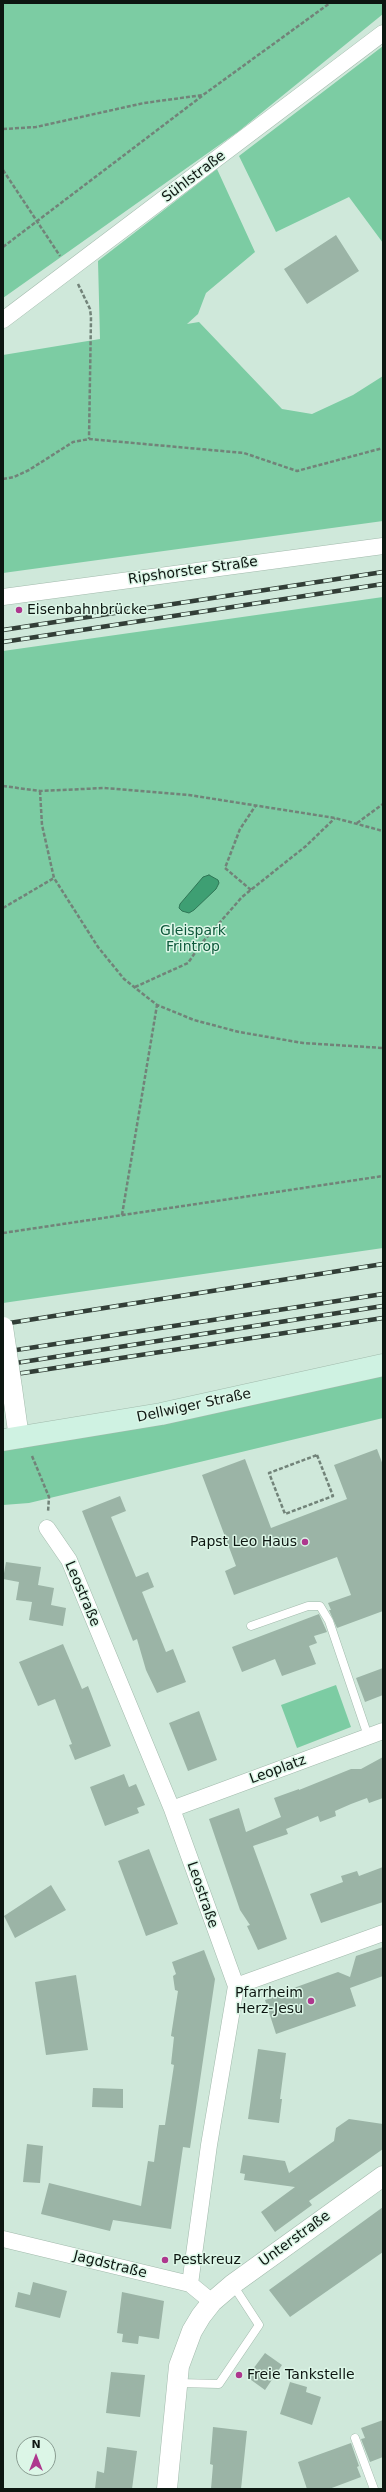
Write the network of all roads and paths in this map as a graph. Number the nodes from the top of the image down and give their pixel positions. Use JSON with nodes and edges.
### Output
{"nodes":[{"id":1,"x":330,"y":3,"type":"edge"},
{"id":2,"x":383,"y":33,"type":"edge"},
{"id":3,"x":203,"y":95,"type":"junction"},
{"id":4,"x":3,"y":129,"type":"edge"},
{"id":5,"x":3,"y":170,"type":"edge"},
{"id":6,"x":37,"y":220,"type":"junction"},
{"id":7,"x":3,"y":247,"type":"edge"},
{"id":8,"x":69,"y":271,"type":"junction"},
{"id":9,"x":3,"y":320,"type":"edge"},
{"id":10,"x":89,"y":439,"type":"junction"},
{"id":11,"x":383,"y":448,"type":"edge"},
{"id":12,"x":3,"y":479,"type":"edge"},
{"id":13,"x":383,"y":546,"type":"edge"},
{"id":14,"x":3,"y":597,"type":"edge"},
{"id":15,"x":3,"y":786,"type":"edge"},
{"id":16,"x":40,"y":792,"type":"junction"},
{"id":17,"x":383,"y":804,"type":"edge"},
{"id":18,"x":256,"y":805,"type":"junction"},
{"id":19,"x":335,"y":818,"type":"junction"},
{"id":20,"x":357,"y":823,"type":"junction"},
{"id":21,"x":383,"y":831,"type":"edge"},
{"id":22,"x":54,"y":878,"type":"junction"},
{"id":23,"x":251,"y":890,"type":"junction"},
{"id":24,"x":3,"y":908,"type":"edge"},
{"id":25,"x":134,"y":987,"type":"junction"},
{"id":26,"x":157,"y":1005,"type":"junction"},
{"id":27,"x":383,"y":1048,"type":"edge"},
{"id":28,"x":383,"y":1176,"type":"edge"},
{"id":29,"x":122,"y":1215,"type":"junction"},
{"id":30,"x":3,"y":1233,"type":"edge"},
{"id":31,"x":3,"y":1327,"type":"edge"},
{"id":32,"x":383,"y":1365,"type":"edge"},
{"id":33,"x":11,"y":1439,"type":"edge"},
{"id":34,"x":269,"y":1473,"type":"joint"},
{"id":35,"x":49,"y":1497,"type":"dead end"},
{"id":36,"x":47,"y":1528,"type":"dead end"},
{"id":37,"x":251,"y":1626,"type":"dead end"},
{"id":38,"x":376,"y":1733,"type":"edge"},
{"id":39,"x":172,"y":1809,"type":"junction"},
{"id":40,"x":383,"y":1933,"type":"edge"},
{"id":41,"x":236,"y":1986,"type":"junction"},
{"id":42,"x":383,"y":2176,"type":"edge"},
{"id":43,"x":3,"y":2239,"type":"edge"},
{"id":44,"x":190,"y":2284,"type":"junction"},
{"id":45,"x":232,"y":2284,"type":"junction"},
{"id":46,"x":212,"y":2302,"type":"junction"},
{"id":47,"x":177,"y":2383,"type":"junction"},
{"id":48,"x":355,"y":2438,"type":"dead end"},
{"id":49,"x":167,"y":2489,"type":"edge"},
{"id":50,"x":374,"y":2489,"type":"edge"}],
"edges":[{"from":1,"to":3,"type":"path"},
{"from":2,"to":8,"type":"street","name":"Sühlstraße"},
{"from":3,"to":4,"type":"path"},
{"from":3,"to":6,"type":"path"},
{"from":5,"to":6,"type":"path"},
{"from":6,"to":7,"type":"path"},
{"from":6,"to":8,"type":"path"},
{"from":8,"to":9,"type":"street","name":"Sühlstraße"},
{"from":8,"to":10,"type":"path"},
{"from":10,"to":11,"type":"path"},
{"from":10,"to":12,"type":"path"},
{"from":13,"to":14,"type":"street","name":"Ripshorster Straße"},
{"from":15,"to":16,"type":"path"},
{"from":16,"to":18,"type":"path"},
{"from":16,"to":22,"type":"path"},
{"from":17,"to":20,"type":"path"},
{"from":18,"to":19,"type":"path"},
{"from":18,"to":23,"type":"path"},
{"from":19,"to":20,"type":"path"},
{"from":19,"to":23,"type":"path"},
{"from":20,"to":21,"type":"path"},
{"from":22,"to":24,"type":"path"},
{"from":22,"to":25,"type":"path"},
{"from":23,"to":25,"type":"path"},
{"from":25,"to":26,"type":"path"},
{"from":26,"to":27,"type":"path"},
{"from":26,"to":29,"type":"path"},
{"from":28,"to":29,"type":"path"},
{"from":29,"to":30,"type":"path"},
{"from":31,"to":33,"type":"street","bridge":true},
{"from":32,"to":33,"type":"main road","name":"Dellwiger Straße"},
{"from":33,"to":35,"type":"path"},
{"from":34,"to":34,"type":"path"},
{"from":36,"to":39,"type":"street","name":"Leostraße"},
{"from":37,"to":38,"type":"lane"},
{"from":38,"to":39,"type":"street","name":"Leoplatz"},
{"from":39,"to":41,"type":"street","name":"Leostraße"},
{"from":40,"to":41,"type":"street"},
{"from":41,"to":44,"type":"street","name":"Leostraße"},
{"from":42,"to":45,"type":"street","name":"Unterstraße"},
{"from":43,"to":44,"type":"street","name":"Jagdstraße"},
{"from":44,"to":46,"type":"street","name":"Jagdstraße"},
{"from":45,"to":46,"type":"street","name":"Unterstraße"},
{"from":45,"to":47,"type":"lane"},
{"from":46,"to":47,"type":"street","name":"Unterstraße"},
{"from":47,"to":49,"type":"street","name":"Unterstraße"},
{"from":48,"to":50,"type":"lane"}]}
